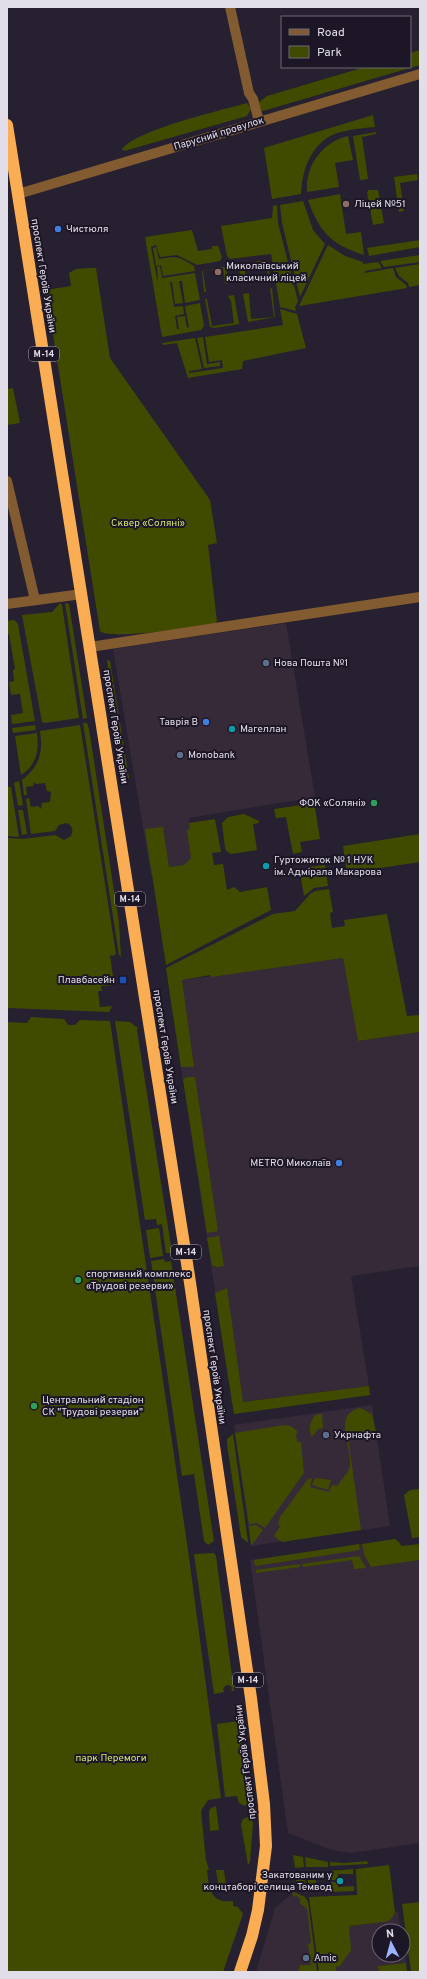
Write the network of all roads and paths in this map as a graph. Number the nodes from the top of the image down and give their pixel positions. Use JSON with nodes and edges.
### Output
{"nodes":[{"id":1,"x":230,"y":7,"type":"edge"},
{"id":2,"x":420,"y":74,"type":"edge"},
{"id":3,"x":259,"y":121,"type":"junction"},
{"id":4,"x":7,"y":125,"type":"edge"},
{"id":5,"x":18,"y":194,"type":"junction"},
{"id":6,"x":7,"y":481,"type":"edge"},
{"id":7,"x":82,"y":594,"type":"junction"},
{"id":8,"x":420,"y":597,"type":"edge"},
{"id":9,"x":35,"y":600,"type":"junction"},
{"id":10,"x":7,"y":604,"type":"edge"},
{"id":11,"x":90,"y":648,"type":"junction"},
{"id":12,"x":240,"y":1972,"type":"edge"}],
"edges":[{"from":1,"to":3,"type":"street"},
{"from":2,"to":3,"type":"street","name":"Парусний провулок"},
{"from":3,"to":5,"type":"street","name":"Парусний провулок"},
{"from":4,"to":5,"type":"highway","name":"проспект Героїв України","number":"М-14"},
{"from":5,"to":7,"type":"highway","name":"проспект Героїв України","number":"М-14"},
{"from":6,"to":9,"type":"street"},
{"from":7,"to":9,"type":"street"},
{"from":7,"to":11,"type":"highway","name":"проспект Героїв України","number":"М-14"},
{"from":8,"to":11,"type":"street"},
{"from":9,"to":10,"type":"street"},
{"from":11,"to":12,"type":"highway","name":"проспект Героїв України","number":"М-14"}]}
